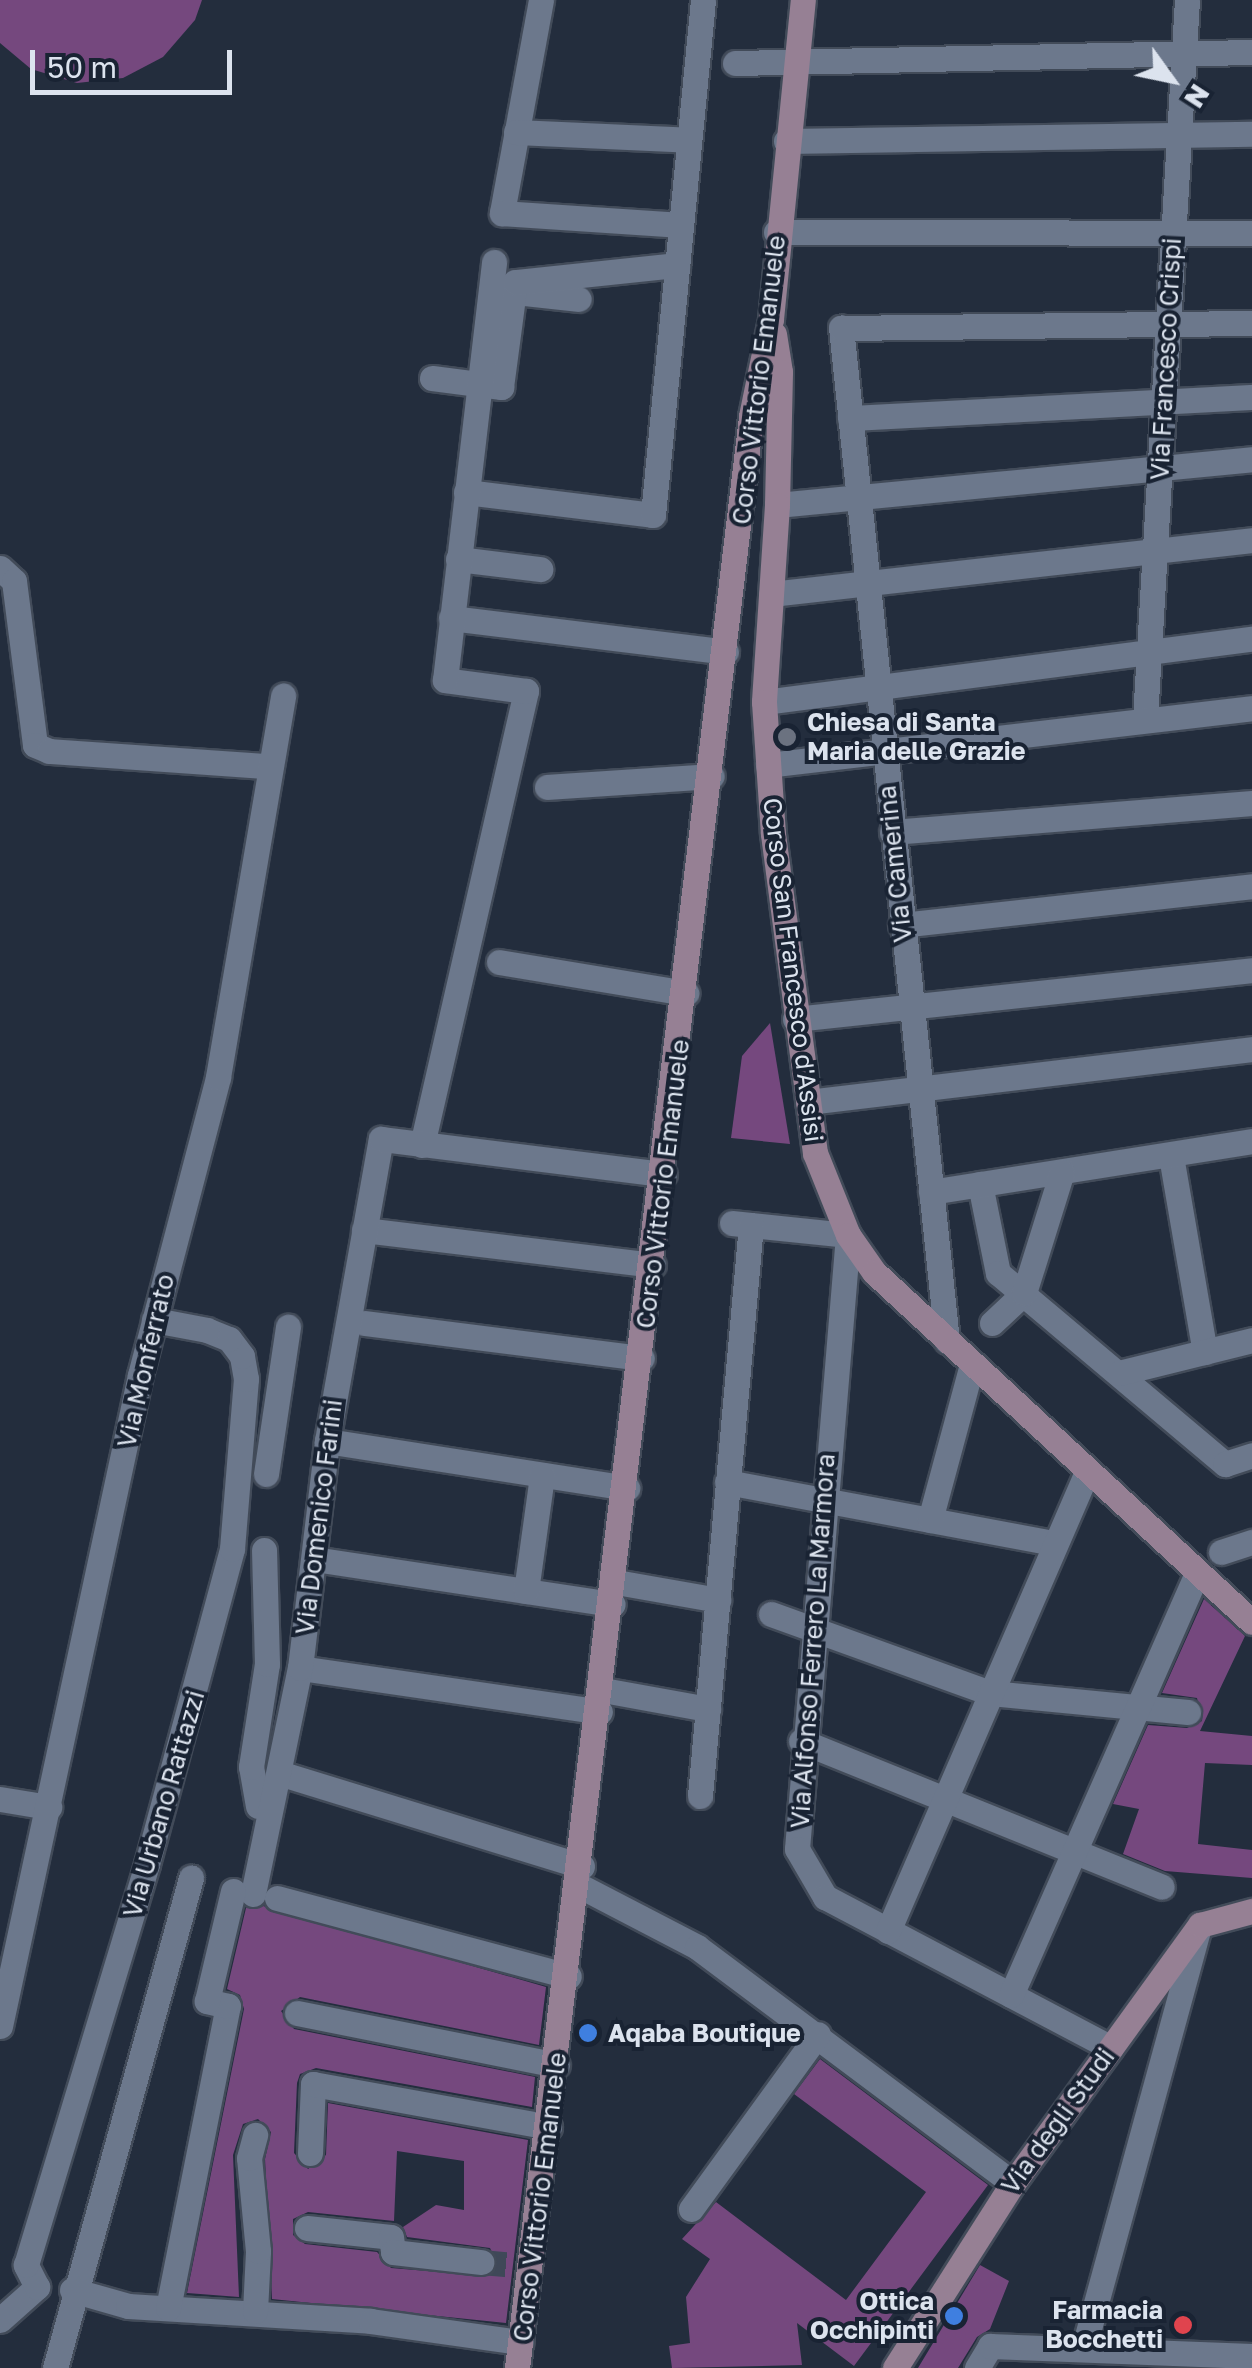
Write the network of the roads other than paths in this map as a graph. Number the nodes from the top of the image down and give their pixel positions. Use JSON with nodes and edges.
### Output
{"nodes":[{"id":1,"x":540,"y":0,"type":"edge"},
{"id":2,"x":703,"y":0,"type":"edge"},
{"id":3,"x":804,"y":0,"type":"edge"},
{"id":4,"x":1188,"y":0,"type":"edge"},
{"id":5,"x":1184,"y":52,"type":"junction"},
{"id":6,"x":1252,"y":52,"type":"edge"},
{"id":7,"x":796,"y":58,"type":"junction"},
{"id":8,"x":735,"y":62,"type":"dead end"},
{"id":9,"x":516,"y":132,"type":"junction"},
{"id":10,"x":1252,"y":134,"type":"edge"},
{"id":11,"x":1180,"y":135,"type":"junction"},
{"id":12,"x":689,"y":140,"type":"junction"},
{"id":13,"x":786,"y":141,"type":"junction"},
{"id":14,"x":681,"y":225,"type":"junction"},
{"id":15,"x":776,"y":232,"type":"junction"},
{"id":16,"x":1174,"y":233,"type":"junction"},
{"id":17,"x":1252,"y":233,"type":"edge"},
{"id":18,"x":494,"y":262,"type":"dead end"},
{"id":19,"x":677,"y":265,"type":"junction"},
{"id":20,"x":514,"y":292,"type":"junction"},
{"id":21,"x":579,"y":299,"type":"dead end"},
{"id":22,"x":771,"y":320,"type":"junction"},
{"id":23,"x":1252,"y":322,"type":"edge"},
{"id":24,"x":1168,"y":324,"type":"junction"},
{"id":25,"x":432,"y":378,"type":"dead end"},
{"id":26,"x":478,"y":384,"type":"junction"},
{"id":27,"x":1252,"y":397,"type":"edge"},
{"id":28,"x":1164,"y":402,"type":"junction"},
{"id":29,"x":850,"y":418,"type":"junction"},
{"id":30,"x":1252,"y":459,"type":"edge"},
{"id":31,"x":1160,"y":468,"type":"junction"},
{"id":32,"x":466,"y":492,"type":"junction"},
{"id":33,"x":858,"y":496,"type":"junction"},
{"id":34,"x":778,"y":504,"type":"junction"},
{"id":35,"x":1252,"y":540,"type":"edge"},
{"id":36,"x":1155,"y":551,"type":"junction"},
{"id":37,"x":458,"y":559,"type":"junction"},
{"id":38,"x":0,"y":568,"type":"edge"},
{"id":39,"x":540,"y":570,"type":"dead end"},
{"id":40,"x":867,"y":583,"type":"junction"},
{"id":41,"x":771,"y":594,"type":"junction"},
{"id":42,"x":451,"y":618,"type":"junction"},
{"id":43,"x":1252,"y":639,"type":"edge"},
{"id":44,"x":1149,"y":650,"type":"junction"},
{"id":45,"x":726,"y":652,"type":"junction"},
{"id":46,"x":877,"y":687,"type":"junction"},
{"id":47,"x":282,"y":696,"type":"dead end"},
{"id":48,"x":764,"y":702,"type":"junction"},
{"id":49,"x":1252,"y":708,"type":"edge"},
{"id":50,"x":1145,"y":719,"type":"junction"},
{"id":51,"x":883,"y":751,"type":"junction"},
{"id":52,"x":768,"y":764,"type":"junction"},
{"id":53,"x":266,"y":766,"type":"junction"},
{"id":54,"x":712,"y":776,"type":"junction"},
{"id":55,"x":547,"y":787,"type":"dead end"},
{"id":56,"x":1252,"y":803,"type":"edge"},
{"id":57,"x":892,"y":832,"type":"junction"},
{"id":58,"x":1252,"y":886,"type":"edge"},
{"id":59,"x":902,"y":925,"type":"junction"},
{"id":60,"x":499,"y":962,"type":"dead end"},
{"id":61,"x":1252,"y":970,"type":"edge"},
{"id":62,"x":686,"y":993,"type":"junction"},
{"id":63,"x":909,"y":1005,"type":"junction"},
{"id":64,"x":796,"y":1019,"type":"junction"},
{"id":65,"x":1252,"y":1049,"type":"edge"},
{"id":66,"x":919,"y":1088,"type":"junction"},
{"id":67,"x":808,"y":1102,"type":"junction"},
{"id":68,"x":1252,"y":1142,"type":"edge"},
{"id":69,"x":422,"y":1144,"type":"junction"},
{"id":70,"x":1171,"y":1156,"type":"junction"},
{"id":71,"x":1062,"y":1172,"type":"junction"},
{"id":72,"x":664,"y":1174,"type":"junction"},
{"id":73,"x":980,"y":1184,"type":"junction"},
{"id":74,"x":932,"y":1192,"type":"junction"},
{"id":75,"x":364,"y":1230,"type":"junction"},
{"id":76,"x":848,"y":1235,"type":"junction"},
{"id":77,"x":653,"y":1265,"type":"junction"},
{"id":78,"x":1024,"y":1293,"type":"junction"},
{"id":79,"x":154,"y":1320,"type":"junction"},
{"id":80,"x":364,"y":1323,"type":"dead end"},
{"id":81,"x":992,"y":1323,"type":"dead end"},
{"id":82,"x":288,"y":1327,"type":"dead end"},
{"id":83,"x":1252,"y":1340,"type":"edge"},
{"id":84,"x":946,"y":1341,"type":"junction"},
{"id":85,"x":1205,"y":1352,"type":"junction"},
{"id":86,"x":642,"y":1358,"type":"junction"},
{"id":87,"x":972,"y":1364,"type":"junction"},
{"id":88,"x":1119,"y":1374,"type":"junction"},
{"id":89,"x":327,"y":1441,"type":"junction"},
{"id":90,"x":1252,"y":1455,"type":"edge"},
{"id":91,"x":1087,"y":1472,"type":"junction"},
{"id":92,"x":266,"y":1474,"type":"dead end"},
{"id":93,"x":542,"y":1475,"type":"junction"},
{"id":94,"x":727,"y":1482,"type":"junction"},
{"id":95,"x":627,"y":1488,"type":"junction"},
{"id":96,"x":823,"y":1500,"type":"junction"},
{"id":97,"x":930,"y":1520,"type":"junction"},
{"id":98,"x":1252,"y":1542,"type":"edge"},
{"id":99,"x":1054,"y":1543,"type":"junction"},
{"id":100,"x":264,"y":1550,"type":"dead end"},
{"id":101,"x":1221,"y":1552,"type":"dead end"},
{"id":102,"x":314,"y":1559,"type":"junction"},
{"id":103,"x":1198,"y":1572,"type":"junction"},
{"id":104,"x":526,"y":1591,"type":"junction"},
{"id":105,"x":614,"y":1593,"type":"junction"},
{"id":106,"x":718,"y":1600,"type":"junction"},
{"id":107,"x":1248,"y":1613,"type":"edge"},
{"id":108,"x":770,"y":1614,"type":"dead end"},
{"id":109,"x":812,"y":1629,"type":"junction"},
{"id":110,"x":300,"y":1668,"type":"junction"},
{"id":111,"x":990,"y":1693,"type":"junction"},
{"id":112,"x":602,"y":1701,"type":"junction"},
{"id":113,"x":1136,"y":1706,"type":"junction"},
{"id":114,"x":708,"y":1709,"type":"junction"},
{"id":115,"x":1188,"y":1712,"type":"dead end"},
{"id":116,"x":801,"y":1740,"type":"junction"},
{"id":117,"x":278,"y":1773,"type":"junction"},
{"id":118,"x":700,"y":1796,"type":"dead end"},
{"id":119,"x":0,"y":1799,"type":"edge"},
{"id":120,"x":944,"y":1800,"type":"junction"},
{"id":121,"x":258,"y":1806,"type":"dead end"},
{"id":122,"x":50,"y":1807,"type":"junction"},
{"id":123,"x":1073,"y":1852,"type":"junction"},
{"id":124,"x":581,"y":1876,"type":"junction"},
{"id":125,"x":191,"y":1878,"type":"dead end"},
{"id":126,"x":1162,"y":1888,"type":"dead end"},
{"id":127,"x":255,"y":1894,"type":"junction"},
{"id":128,"x":1252,"y":1911,"type":"edge"},
{"id":129,"x":1200,"y":1925,"type":"junction"},
{"id":130,"x":888,"y":1931,"type":"junction"},
{"id":131,"x":569,"y":1976,"type":"junction"},
{"id":132,"x":1011,"y":1995,"type":"junction"},
{"id":133,"x":297,"y":2013,"type":"dead end"},
{"id":134,"x":0,"y":2026,"type":"edge"},
{"id":135,"x":818,"y":2034,"type":"junction"},
{"id":136,"x":1111,"y":2048,"type":"junction"},
{"id":137,"x":556,"y":2065,"type":"junction"},
{"id":138,"x":549,"y":2127,"type":"junction"},
{"id":139,"x":256,"y":2135,"type":"dead end"},
{"id":140,"x":310,"y":2153,"type":"dead end"},
{"id":141,"x":1013,"y":2183,"type":"junction"},
{"id":142,"x":691,"y":2209,"type":"dead end"},
{"id":143,"x":307,"y":2228,"type":"dead end"},
{"id":144,"x":481,"y":2262,"type":"tunnel mouth"},
{"id":145,"x":72,"y":2290,"type":"junction"},
{"id":146,"x":168,"y":2308,"type":"junction"},
{"id":147,"x":256,"y":2311,"type":"junction"},
{"id":148,"x":0,"y":2320,"type":"edge"},
{"id":149,"x":521,"y":2342,"type":"junction"},
{"id":150,"x":1084,"y":2347,"type":"junction"},
{"id":151,"x":1252,"y":2356,"type":"edge"},
{"id":152,"x":55,"y":2368,"type":"edge"},
{"id":153,"x":518,"y":2368,"type":"edge"},
{"id":154,"x":895,"y":2368,"type":"edge"},
{"id":155,"x":977,"y":2368,"type":"edge"}],
"edges":[{"from":1,"to":9,"type":"street"},
{"from":2,"to":12,"type":"street"},
{"from":3,"to":7,"type":"street","name":"Corso Vittorio Emanuele"},
{"from":4,"to":5,"type":"street","name":"Via Francesco Crispi"},
{"from":5,"to":6,"type":"street"},
{"from":5,"to":7,"type":"street"},
{"from":5,"to":11,"type":"street","name":"Via Francesco Crispi"},
{"from":7,"to":8,"type":"street"},
{"from":7,"to":13,"type":"street","name":"Corso Vittorio Emanuele"},
{"from":9,"to":12,"type":"street"},
{"from":9,"to":14,"type":"street"},
{"from":10,"to":11,"type":"street"},
{"from":11,"to":13,"type":"street"},
{"from":11,"to":16,"type":"street","name":"Via Francesco Crispi"},
{"from":12,"to":14,"type":"street"},
{"from":13,"to":15,"type":"street","name":"Corso Vittorio Emanuele"},
{"from":14,"to":19,"type":"street"},
{"from":15,"to":16,"type":"street"},
{"from":15,"to":22,"type":"street","name":"Corso Vittorio Emanuele"},
{"from":16,"to":17,"type":"street"},
{"from":16,"to":24,"type":"street","name":"Via Francesco Crispi"},
{"from":18,"to":26,"type":"street"},
{"from":19,"to":20,"type":"street"},
{"from":19,"to":32,"type":"street"},
{"from":20,"to":21,"type":"street"},
{"from":20,"to":26,"type":"street"},
{"from":22,"to":34,"type":"street","name":"Corso San Francesco d'Assisi"},
{"from":22,"to":45,"type":"street","name":"Corso Vittorio Emanuele"},
{"from":23,"to":24,"type":"street"},
{"from":24,"to":28,"type":"street","name":"Via Francesco Crispi"},
{"from":24,"to":29,"type":"street","name":"Via Camerina"},
{"from":25,"to":26,"type":"street"},
{"from":26,"to":32,"type":"street"},
{"from":27,"to":28,"type":"street"},
{"from":28,"to":29,"type":"street"},
{"from":28,"to":31,"type":"street","name":"Via Francesco Crispi"},
{"from":29,"to":33,"type":"street","name":"Via Camerina"},
{"from":30,"to":31,"type":"street"},
{"from":31,"to":33,"type":"street"},
{"from":31,"to":36,"type":"street","name":"Via Francesco Crispi"},
{"from":32,"to":37,"type":"street"},
{"from":33,"to":34,"type":"street"},
{"from":33,"to":40,"type":"street","name":"Via Camerina"},
{"from":34,"to":41,"type":"street","name":"Corso San Francesco d'Assisi"},
{"from":35,"to":36,"type":"street"},
{"from":36,"to":40,"type":"street"},
{"from":36,"to":44,"type":"street","name":"Via Francesco Crispi"},
{"from":37,"to":39,"type":"street"},
{"from":37,"to":42,"type":"street"},
{"from":38,"to":53,"type":"street"},
{"from":40,"to":41,"type":"street"},
{"from":40,"to":46,"type":"street","name":"Via Camerina"},
{"from":41,"to":48,"type":"street","name":"Corso San Francesco d'Assisi"},
{"from":42,"to":45,"type":"street"},
{"from":42,"to":69,"type":"street"},
{"from":43,"to":44,"type":"street"},
{"from":44,"to":46,"type":"street"},
{"from":44,"to":50,"type":"street","name":"Via Francesco Crispi"},
{"from":45,"to":54,"type":"street","name":"Corso Vittorio Emanuele"},
{"from":46,"to":48,"type":"street"},
{"from":46,"to":51,"type":"street","name":"Via Camerina"},
{"from":47,"to":53,"type":"street","name":"Via Monferrato"},
{"from":48,"to":52,"type":"street","name":"Corso San Francesco d'Assisi"},
{"from":49,"to":50,"type":"street"},
{"from":50,"to":51,"type":"street"},
{"from":51,"to":52,"type":"street"},
{"from":51,"to":57,"type":"street","name":"Via Camerina"},
{"from":52,"to":64,"type":"street","name":"Corso San Francesco d'Assisi"},
{"from":53,"to":79,"type":"street","name":"Via Monferrato"},
{"from":54,"to":55,"type":"street"},
{"from":54,"to":62,"type":"street","name":"Corso Vittorio Emanuele"},
{"from":56,"to":57,"type":"street"},
{"from":57,"to":59,"type":"street","name":"Via Camerina"},
{"from":58,"to":59,"type":"street"},
{"from":59,"to":63,"type":"street","name":"Via Camerina"},
{"from":60,"to":62,"type":"street"},
{"from":61,"to":63,"type":"street"},
{"from":62,"to":72,"type":"street","name":"Corso Vittorio Emanuele"},
{"from":63,"to":64,"type":"street"},
{"from":63,"to":66,"type":"street","name":"Via Camerina"},
{"from":64,"to":67,"type":"street","name":"Corso San Francesco d'Assisi"},
{"from":65,"to":66,"type":"street"},
{"from":66,"to":67,"type":"street"},
{"from":66,"to":74,"type":"street","name":"Via Camerina"},
{"from":67,"to":76,"type":"street","name":"Corso San Francesco d'Assisi"},
{"from":68,"to":70,"type":"street"},
{"from":69,"to":72,"type":"street"},
{"from":69,"to":75,"type":"street","name":"Via Domenico Farini"},
{"from":70,"to":71,"type":"street"},
{"from":70,"to":85,"type":"street"},
{"from":71,"to":73,"type":"street"},
{"from":71,"to":78,"type":"street"},
{"from":72,"to":77,"type":"street","name":"Corso Vittorio Emanuele"},
{"from":73,"to":74,"type":"street"},
{"from":73,"to":78,"type":"street"},
{"from":74,"to":84,"type":"street","name":"Via Camerina"},
{"from":75,"to":77,"type":"street"},
{"from":75,"to":89,"type":"street","name":"Via Domenico Farini"},
{"from":76,"to":84,"type":"street","name":"Corso San Francesco d'Assisi"},
{"from":76,"to":94,"type":"street"},
{"from":76,"to":96,"type":"street","name":"Via Alfonso Ferrero La Marmora"},
{"from":77,"to":86,"type":"street","name":"Corso Vittorio Emanuele"},
{"from":78,"to":81,"type":"street"},
{"from":78,"to":88,"type":"street"},
{"from":79,"to":122,"type":"street","name":"Via Monferrato"},
{"from":79,"to":148,"type":"street","name":"Via Urbano Rattazzi"},
{"from":80,"to":86,"type":"street"},
{"from":82,"to":92,"type":"street"},
{"from":83,"to":85,"type":"street"},
{"from":84,"to":87,"type":"street","name":"Corso San Francesco d'Assisi"},
{"from":85,"to":88,"type":"street"},
{"from":86,"to":95,"type":"street","name":"Corso Vittorio Emanuele"},
{"from":87,"to":91,"type":"street","name":"Corso San Francesco d'Assisi"},
{"from":87,"to":97,"type":"street"},
{"from":88,"to":90,"type":"street"},
{"from":89,"to":93,"type":"street"},
{"from":89,"to":102,"type":"street","name":"Via Domenico Farini"},
{"from":91,"to":99,"type":"street"},
{"from":91,"to":103,"type":"street","name":"Corso San Francesco d'Assisi"},
{"from":93,"to":95,"type":"street"},
{"from":93,"to":104,"type":"street"},
{"from":94,"to":96,"type":"street"},
{"from":94,"to":106,"type":"street"},
{"from":95,"to":105,"type":"street","name":"Corso Vittorio Emanuele"},
{"from":96,"to":97,"type":"street"},
{"from":96,"to":109,"type":"street","name":"Via Alfonso Ferrero La Marmora"},
{"from":97,"to":99,"type":"street"},
{"from":98,"to":101,"type":"street"},
{"from":99,"to":111,"type":"street"},
{"from":100,"to":121,"type":"street"},
{"from":102,"to":104,"type":"street"},
{"from":102,"to":110,"type":"street","name":"Via Domenico Farini"},
{"from":103,"to":107,"type":"street","name":"Corso San Francesco d'Assisi"},
{"from":103,"to":113,"type":"street"},
{"from":104,"to":105,"type":"street"},
{"from":105,"to":106,"type":"street"},
{"from":105,"to":112,"type":"street","name":"Corso Vittorio Emanuele"},
{"from":106,"to":114,"type":"street"},
{"from":108,"to":109,"type":"street"},
{"from":109,"to":111,"type":"street"},
{"from":109,"to":116,"type":"street","name":"Via Alfonso Ferrero La Marmora"},
{"from":110,"to":112,"type":"street"},
{"from":110,"to":117,"type":"street","name":"Via Domenico Farini"},
{"from":111,"to":113,"type":"street"},
{"from":111,"to":120,"type":"street"},
{"from":112,"to":114,"type":"street"},
{"from":112,"to":124,"type":"street","name":"Corso Vittorio Emanuele"},
{"from":113,"to":115,"type":"street"},
{"from":113,"to":123,"type":"street"},
{"from":114,"to":118,"type":"street"},
{"from":116,"to":120,"type":"street"},
{"from":116,"to":130,"type":"street","name":"Via Alfonso Ferrero La Marmora"},
{"from":117,"to":124,"type":"street"},
{"from":117,"to":127,"type":"street","name":"Via Domenico Farini"},
{"from":119,"to":122,"type":"street"},
{"from":120,"to":123,"type":"street"},
{"from":120,"to":130,"type":"street"},
{"from":122,"to":134,"type":"street","name":"Via Monferrato"},
{"from":123,"to":126,"type":"street"},
{"from":123,"to":132,"type":"street"},
{"from":124,"to":131,"type":"street","name":"Corso Vittorio Emanuele"},
{"from":124,"to":135,"type":"street"},
{"from":125,"to":145,"type":"street"},
{"from":127,"to":131,"type":"street"},
{"from":127,"to":146,"type":"street","name":"Via Domenico Farini"},
{"from":128,"to":129,"type":"street"},
{"from":129,"to":136,"type":"street","name":"Via degli Studi"},
{"from":129,"to":150,"type":"street"},
{"from":130,"to":132,"type":"street","name":"Via Alfonso Ferrero La Marmora"},
{"from":131,"to":137,"type":"street","name":"Corso Vittorio Emanuele"},
{"from":132,"to":136,"type":"street","name":"Via Alfonso Ferrero La Marmora"},
{"from":133,"to":137,"type":"street"},
{"from":135,"to":141,"type":"street"},
{"from":135,"to":142,"type":"street"},
{"from":136,"to":141,"type":"street","name":"Via degli Studi"},
{"from":137,"to":138,"type":"street","name":"Corso Vittorio Emanuele"},
{"from":138,"to":140,"type":"street"},
{"from":138,"to":149,"type":"street","name":"Corso Vittorio Emanuele"},
{"from":139,"to":147,"type":"street"},
{"from":141,"to":154,"type":"street","name":"Via degli Studi"},
{"from":143,"to":144,"type":"street"},
{"from":145,"to":146,"type":"street"},
{"from":145,"to":152,"type":"street"},
{"from":146,"to":147,"type":"street"},
{"from":147,"to":149,"type":"street"},
{"from":149,"to":153,"type":"street","name":"Corso Vittorio Emanuele"},
{"from":150,"to":151,"type":"street"},
{"from":150,"to":155,"type":"street"}]}
